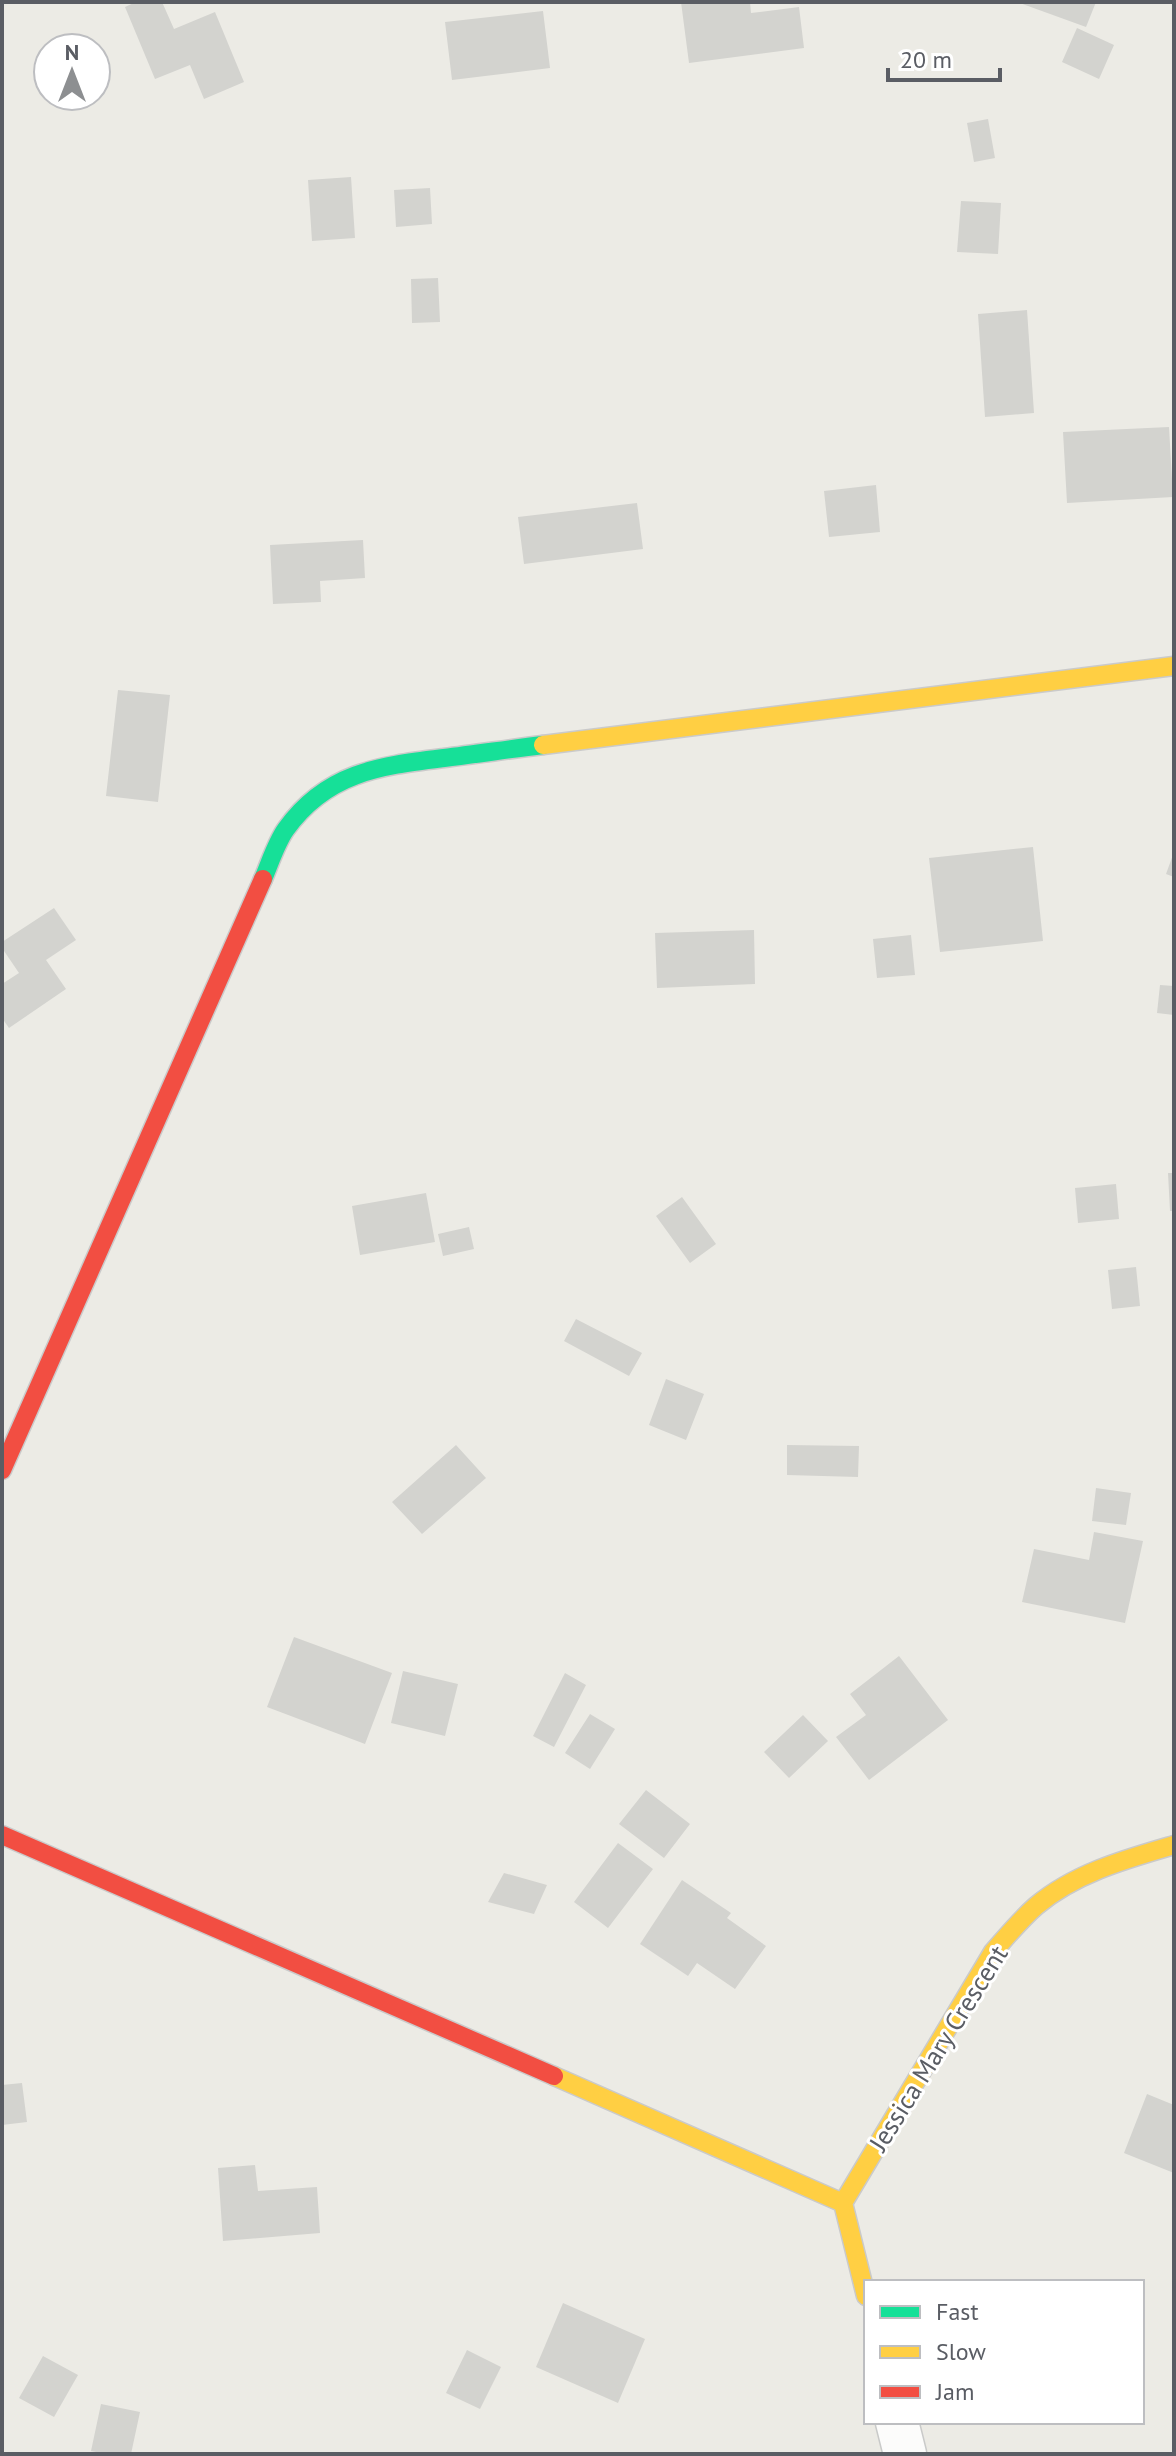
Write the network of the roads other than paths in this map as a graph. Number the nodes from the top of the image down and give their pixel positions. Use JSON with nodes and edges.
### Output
{"nodes":[{"id":1,"x":1174,"y":666,"type":"edge"},
{"id":2,"x":2,"y":1470,"type":"edge"},
{"id":3,"x":2,"y":1835,"type":"edge"},
{"id":4,"x":1174,"y":1845,"type":"edge"},
{"id":5,"x":843,"y":2203,"type":"junction"},
{"id":6,"x":864,"y":2288,"type":"edge"},
{"id":7,"x":898,"y":2424,"type":"edge"},
{"id":8,"x":905,"y":2454,"type":"edge"}],
"edges":[{"from":1,"to":2,"type":"street"},
{"from":3,"to":5,"type":"street"},
{"from":4,"to":5,"type":"street","name":"Jessica Mary Crescent"},
{"from":5,"to":6,"type":"street"},
{"from":7,"to":8,"type":"street"}]}
